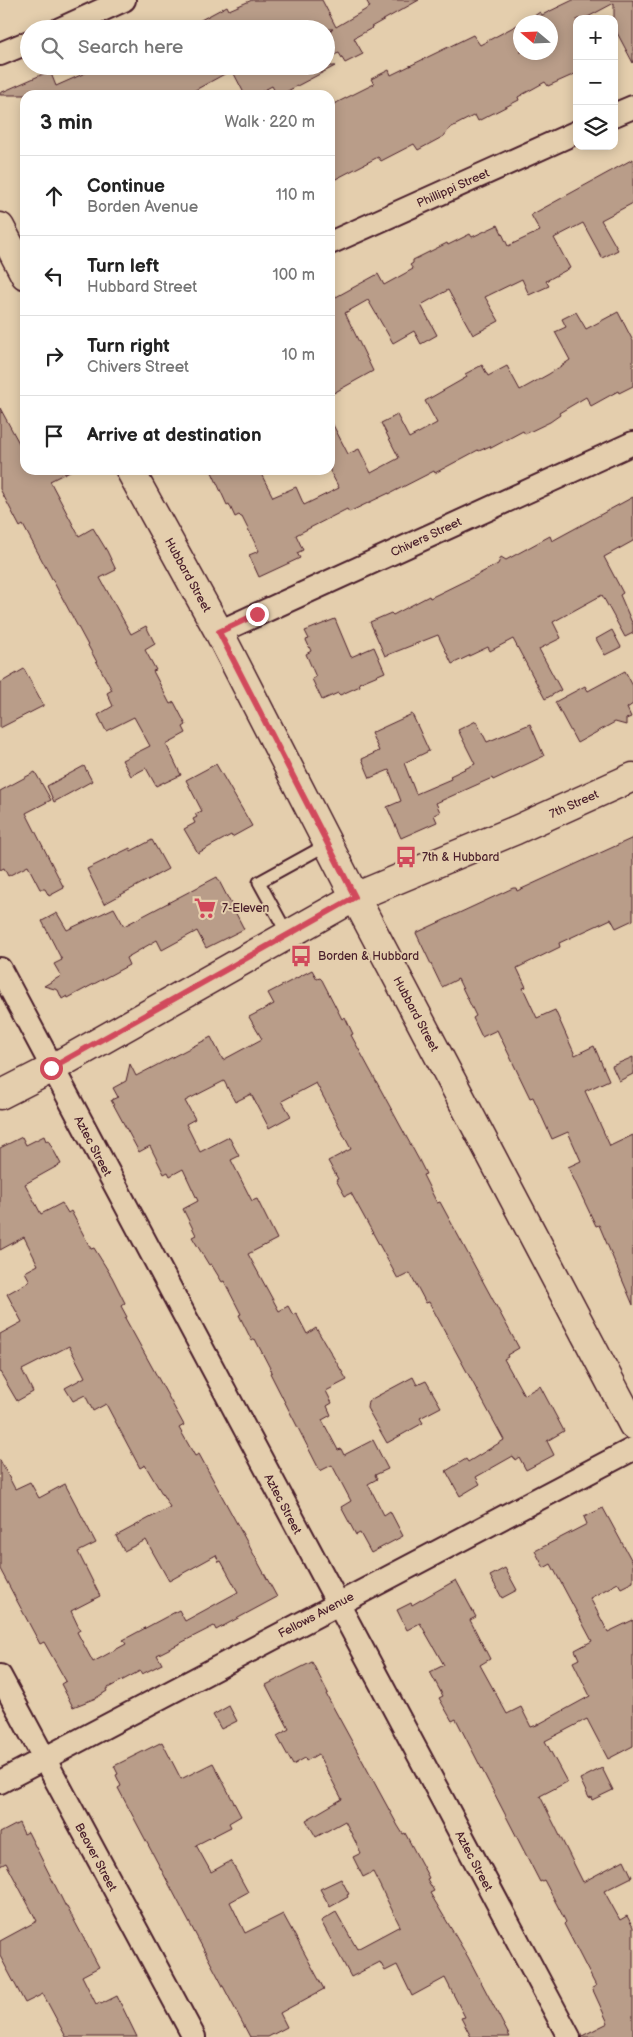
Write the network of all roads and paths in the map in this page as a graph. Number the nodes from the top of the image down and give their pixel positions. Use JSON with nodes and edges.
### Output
{"nodes":[{"id":1,"x":124,"y":0,"type":"edge"},
{"id":2,"x":80,"y":20,"type":"edge"},
{"id":3,"x":20,"y":46,"type":"edge"},
{"id":4,"x":0,"y":54,"type":"edge"},
{"id":5,"x":633,"y":107,"type":"edge"},
{"id":6,"x":618,"y":113,"type":"edge"},
{"id":7,"x":573,"y":134,"type":"edge"},
{"id":8,"x":0,"y":227,"type":"edge"},
{"id":9,"x":335,"y":241,"type":"edge"},
{"id":10,"x":20,"y":265,"type":"edge"},
{"id":11,"x":633,"y":443,"type":"edge"},
{"id":12,"x":133,"y":475,"type":"edge"},
{"id":13,"x":219,"y":632,"type":"junction"},
{"id":14,"x":633,"y":777,"type":"edge"},
{"id":15,"x":328,"y":844,"type":"junction"},
{"id":16,"x":355,"y":897,"type":"junction"},
{"id":17,"x":288,"y":935,"type":"junction"},
{"id":18,"x":0,"y":969,"type":"edge"},
{"id":19,"x":51,"y":1068,"type":"junction"},
{"id":20,"x":0,"y":1095,"type":"edge"},
{"id":21,"x":633,"y":1425,"type":"edge"},
{"id":22,"x":633,"y":1449,"type":"edge"},
{"id":23,"x":337,"y":1604,"type":"junction"},
{"id":24,"x":0,"y":1676,"type":"edge"},
{"id":25,"x":43,"y":1759,"type":"junction"},
{"id":26,"x":0,"y":1782,"type":"edge"},
{"id":27,"x":194,"y":2037,"type":"edge"},
{"id":28,"x":568,"y":2037,"type":"edge"}],
"edges":[{"from":1,"to":2,"type":"street"},
{"from":3,"to":4,"type":"street"},
{"from":5,"to":6,"type":"street"},
{"from":7,"to":9,"type":"street","name":"Phillippi Street"},
{"from":8,"to":10,"type":"main road"},
{"from":11,"to":13,"type":"street","name":"Chivers Street"},
{"from":12,"to":13,"type":"main road","name":"Hubbard Street"},
{"from":13,"to":15,"type":"main road","name":"Hubbard Street"},
{"from":14,"to":16,"type":"main road","name":"7th Street"},
{"from":15,"to":16,"type":"main road","name":"Hubbard Street"},
{"from":15,"to":17,"type":"lane"},
{"from":16,"to":17,"type":"main road","name":"7th Street"},
{"from":16,"to":21,"type":"main road","name":"Hubbard Street"},
{"from":17,"to":19,"type":"main road","name":"7th Street"},
{"from":18,"to":19,"type":"street","name":"Aztec Street"},
{"from":19,"to":20,"type":"main road","name":"7th Street"},
{"from":19,"to":23,"type":"street","name":"Aztec Street"},
{"from":22,"to":23,"type":"street","name":"Fellows Avenue"},
{"from":23,"to":25,"type":"street","name":"Fellows Avenue"},
{"from":23,"to":28,"type":"street","name":"Aztec Street"},
{"from":24,"to":25,"type":"street","name":"Beaver Street"},
{"from":25,"to":26,"type":"street","name":"Fellows Avenue"},
{"from":25,"to":27,"type":"street","name":"Beaver Street"}]}
